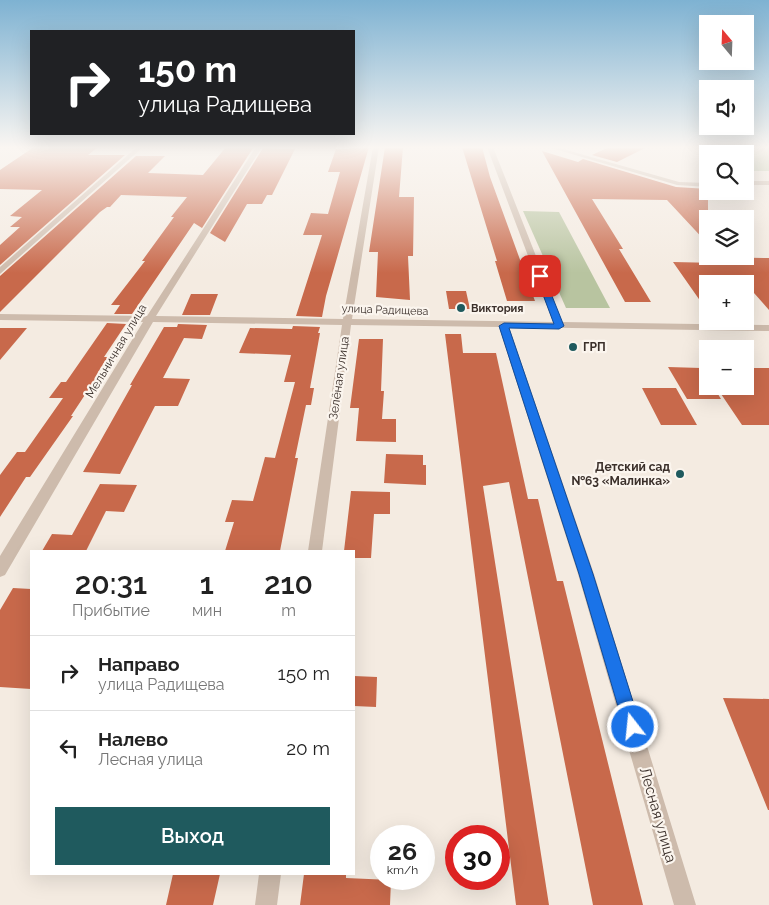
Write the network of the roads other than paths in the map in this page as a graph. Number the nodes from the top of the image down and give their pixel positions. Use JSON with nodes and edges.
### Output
{"nodes":[{"id":1,"x":92,"y":189,"type":"edge"},
{"id":2,"x":232,"y":189,"type":"edge"},
{"id":3,"x":369,"y":189,"type":"edge"},
{"id":4,"x":506,"y":189,"type":"edge"},
{"id":5,"x":0,"y":271,"type":"edge"},
{"id":6,"x":0,"y":317,"type":"edge"},
{"id":7,"x":150,"y":319,"type":"junction"},
{"id":8,"x":347,"y":321,"type":"junction"},
{"id":9,"x":504,"y":326,"type":"junction"},
{"id":10,"x":559,"y":326,"type":"junction"},
{"id":11,"x":769,"y":328,"type":"edge"},
{"id":12,"x":315,"y":550,"type":"edge"},
{"id":13,"x":0,"y":570,"type":"edge"},
{"id":14,"x":270,"y":875,"type":"edge"},
{"id":15,"x":266,"y":905,"type":"edge"},
{"id":16,"x":685,"y":905,"type":"edge"}],
"edges":[{"from":1,"to":5,"type":"street"},
{"from":2,"to":7,"type":"street","name":"Мельничная улица"},
{"from":3,"to":8,"type":"street","name":"Зелёная улица"},
{"from":4,"to":10,"type":"street"},
{"from":6,"to":7,"type":"street","name":"улица Радищева"},
{"from":7,"to":8,"type":"street","name":"улица Радищева"},
{"from":7,"to":13,"type":"street","name":"Мельничная улица"},
{"from":8,"to":9,"type":"street","name":"улица Радищева"},
{"from":8,"to":12,"type":"street","name":"Зелёная улица"},
{"from":9,"to":10,"type":"street","name":"улица Радищева"},
{"from":9,"to":16,"type":"street","name":"Лесная улица"},
{"from":10,"to":11,"type":"street","name":"улица Радищева"},
{"from":14,"to":15,"type":"street"}]}
